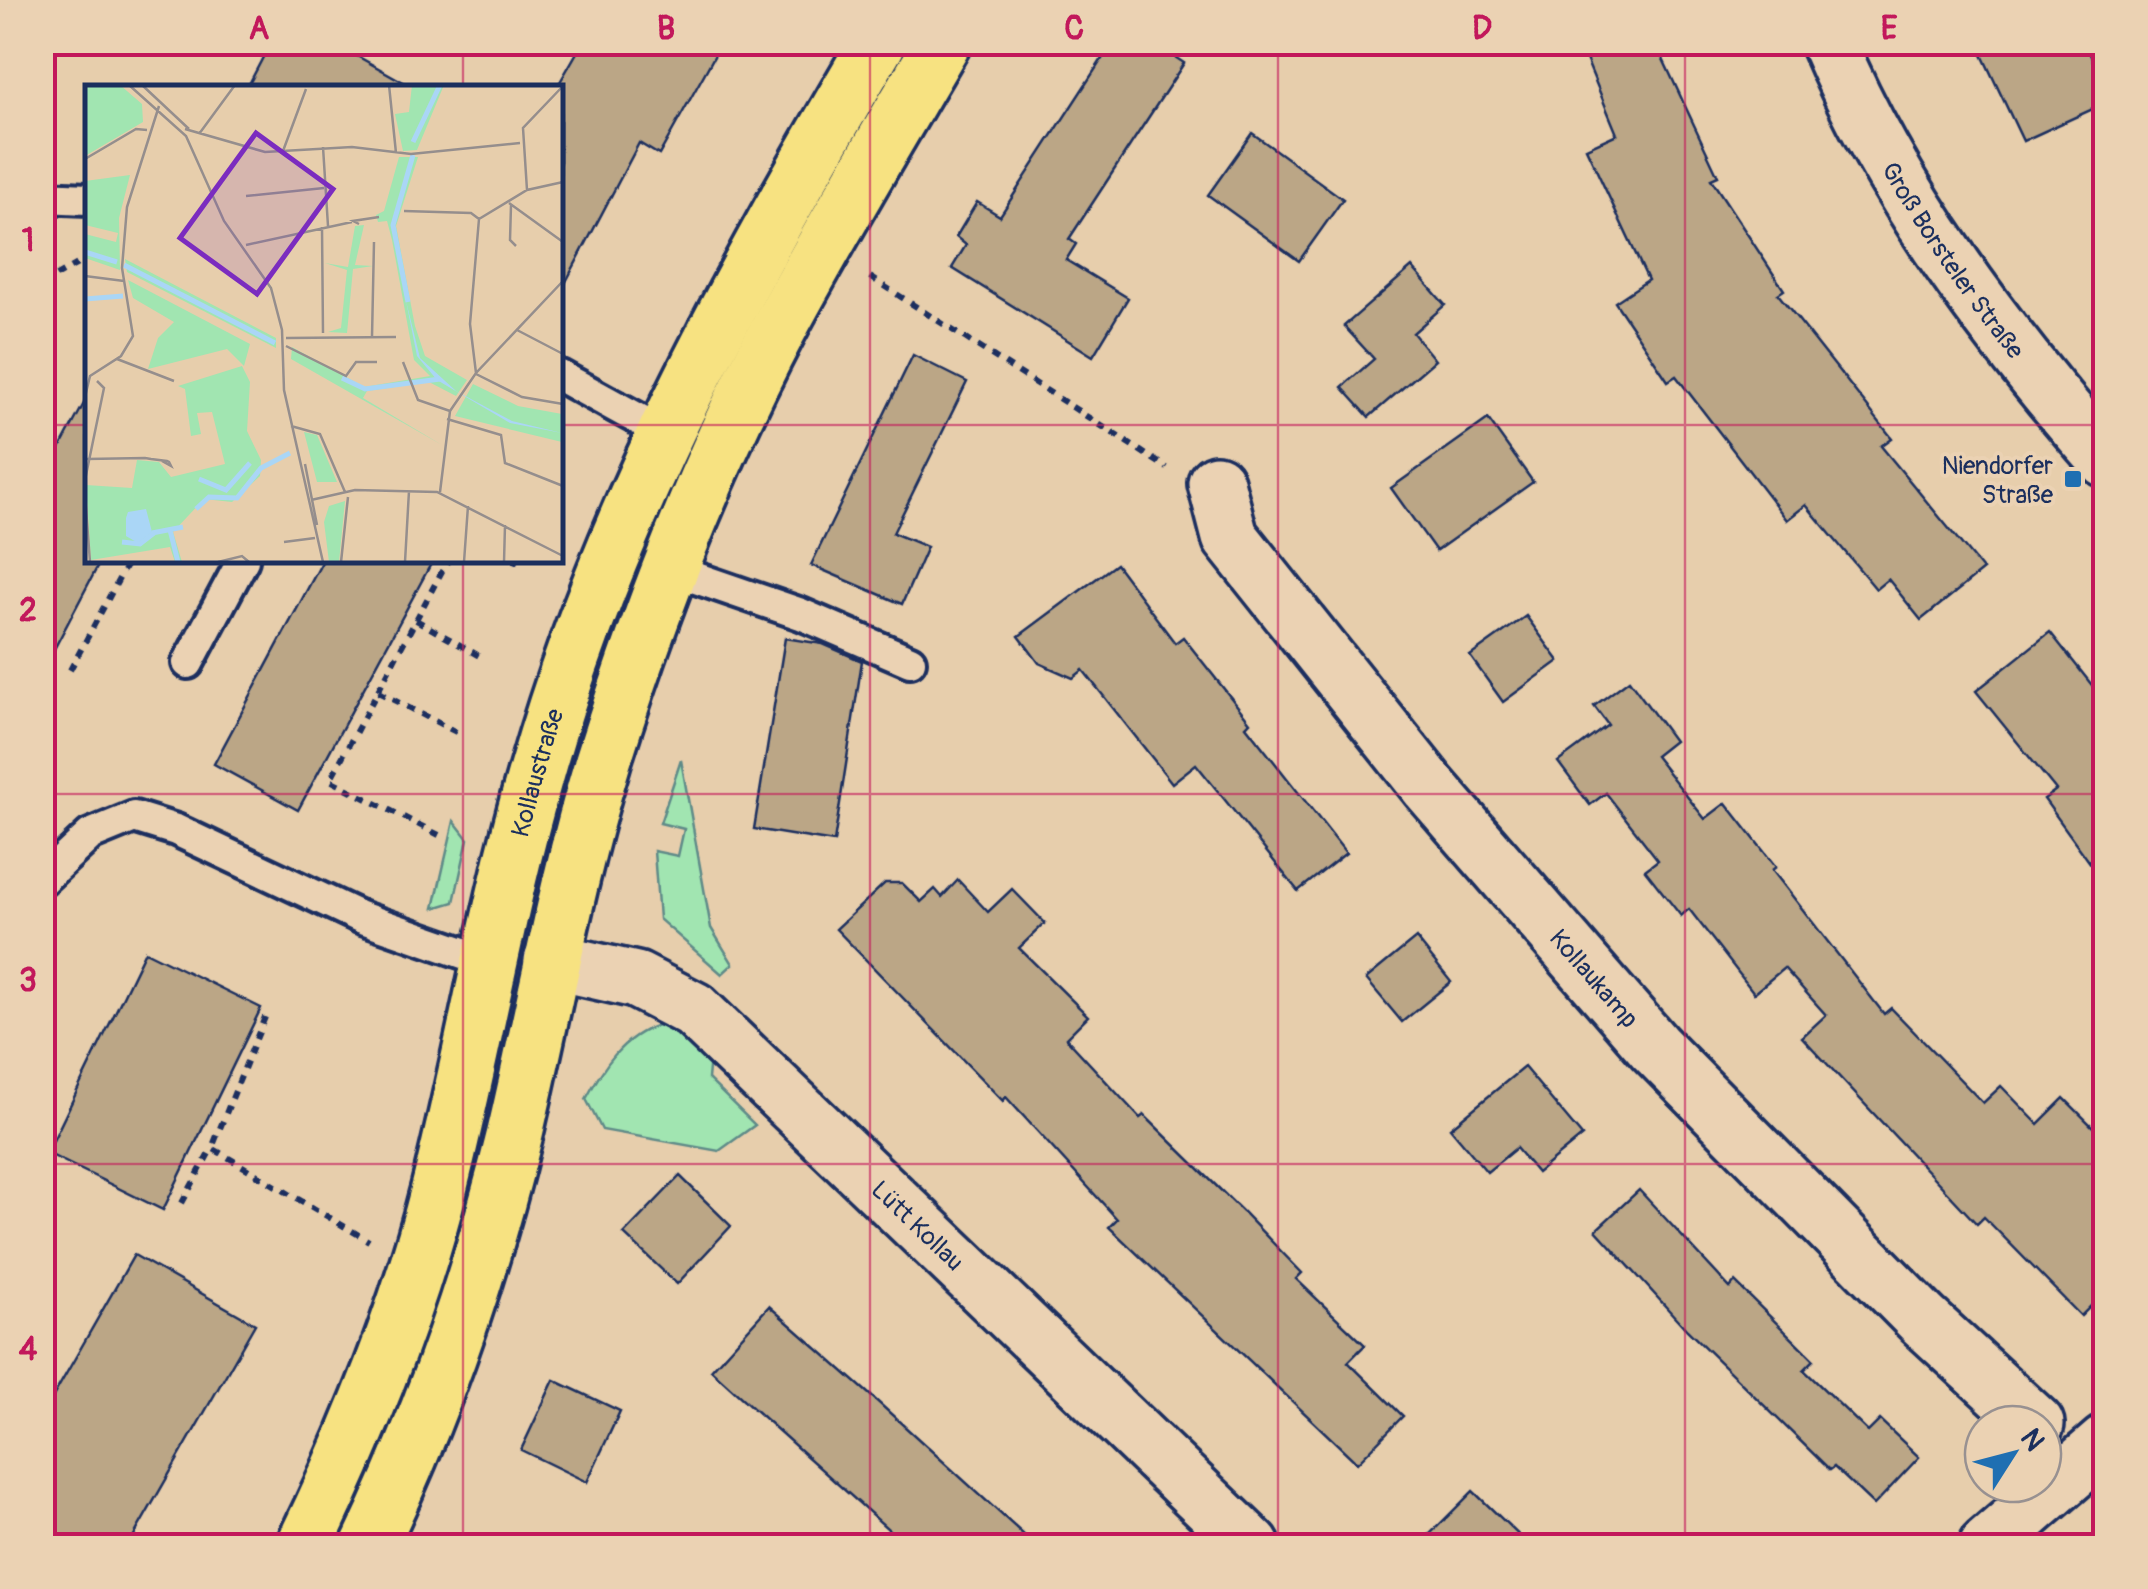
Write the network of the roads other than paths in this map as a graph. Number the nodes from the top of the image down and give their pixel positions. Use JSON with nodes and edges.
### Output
{"nodes":[{"id":1,"x":878,"y":42,"type":"edge"},
{"id":2,"x":943,"y":42,"type":"edge"},
{"id":3,"x":1828,"y":42,"type":"edge"},
{"id":4,"x":42,"y":197,"type":"edge"},
{"id":5,"x":85,"y":199,"type":"edge"},
{"id":6,"x":562,"y":377,"type":"edge"},
{"id":7,"x":662,"y":432,"type":"junction"},
{"id":8,"x":2106,"y":458,"type":"edge"},
{"id":9,"x":1216,"y":482,"type":"road end"},
{"id":10,"x":242,"y":562,"type":"edge"},
{"id":11,"x":670,"y":569,"type":"junction"},
{"id":12,"x":910,"y":661,"type":"dead end"},
{"id":13,"x":188,"y":663,"type":"dead end"},
{"id":14,"x":42,"y":880,"type":"edge"},
{"id":15,"x":552,"y":961,"type":"junction"},
{"id":16,"x":492,"y":963,"type":"junction"},
{"id":17,"x":2014,"y":1404,"type":"edge"},
{"id":18,"x":2076,"y":1445,"type":"edge"},
{"id":19,"x":304,"y":1546,"type":"edge"},
{"id":20,"x":370,"y":1546,"type":"edge"},
{"id":21,"x":1252,"y":1546,"type":"edge"},
{"id":22,"x":1987,"y":1546,"type":"edge"}],
"edges":[{"from":1,"to":7,"type":"main road","name":"Kollaustraße"},
{"from":2,"to":11,"type":"main road"},
{"from":3,"to":8,"type":"street","name":"Groß Borsteler Straße"},
{"from":4,"to":5,"type":"lane"},
{"from":6,"to":7,"type":"lane"},
{"from":7,"to":16,"type":"main road","name":"Kollaustraße"},
{"from":9,"to":17,"type":"street","name":"Kollaukamp"},
{"from":10,"to":13,"type":"lane"},
{"from":11,"to":12,"type":"lane"},
{"from":11,"to":15,"type":"main road"},
{"from":14,"to":16,"type":"lane"},
{"from":15,"to":20,"type":"main road"},
{"from":15,"to":21,"type":"street","name":"Lütt Kollau"},
{"from":16,"to":19,"type":"main road","name":"Kollaustraße"},
{"from":18,"to":22,"type":"street"}]}
